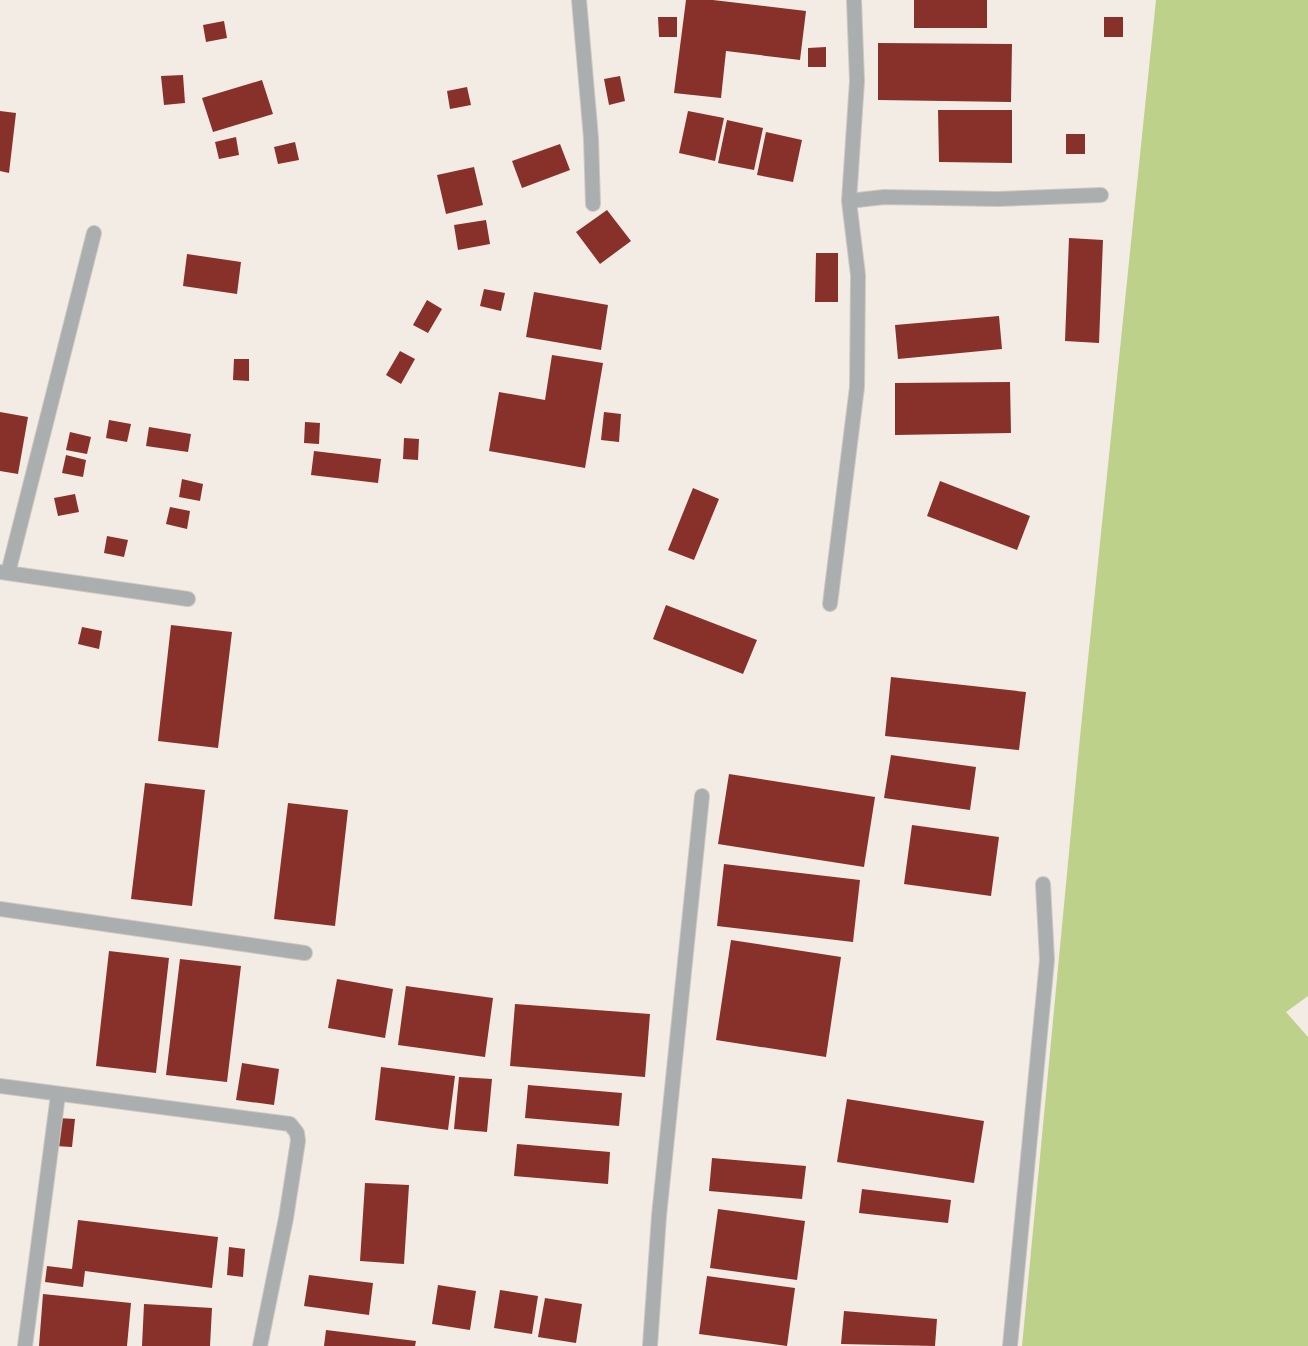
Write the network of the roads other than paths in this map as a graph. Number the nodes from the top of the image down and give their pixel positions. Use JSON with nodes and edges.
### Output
{"nodes":[{"id":1,"x":580,"y":0,"type":"edge"},
{"id":2,"x":854,"y":0,"type":"edge"},
{"id":3,"x":1101,"y":195,"type":"dead end"},
{"id":4,"x":849,"y":201,"type":"junction"},
{"id":5,"x":593,"y":204,"type":"dead end"},
{"id":6,"x":94,"y":233,"type":"dead end"},
{"id":7,"x":4,"y":573,"type":"edge"},
{"id":8,"x":188,"y":599,"type":"dead end"},
{"id":9,"x":830,"y":604,"type":"dead end"},
{"id":10,"x":702,"y":796,"type":"dead end"},
{"id":11,"x":1043,"y":884,"type":"dead end"},
{"id":12,"x":0,"y":909,"type":"edge"},
{"id":13,"x":305,"y":953,"type":"dead end"},
{"id":14,"x":0,"y":1086,"type":"edge"},
{"id":15,"x":58,"y":1095,"type":"junction"},
{"id":16,"x":25,"y":1346,"type":"edge"},
{"id":17,"x":260,"y":1346,"type":"edge"},
{"id":18,"x":650,"y":1346,"type":"edge"},
{"id":19,"x":1010,"y":1346,"type":"edge"}],
"edges":[{"from":1,"to":5,"type":"street"},
{"from":2,"to":4,"type":"street"},
{"from":3,"to":4,"type":"street"},
{"from":4,"to":9,"type":"street"},
{"from":6,"to":7,"type":"street"},
{"from":7,"to":8,"type":"street"},
{"from":10,"to":18,"type":"street"},
{"from":11,"to":19,"type":"street"},
{"from":12,"to":13,"type":"street"},
{"from":14,"to":15,"type":"street"},
{"from":15,"to":16,"type":"street"},
{"from":15,"to":17,"type":"street"}]}
